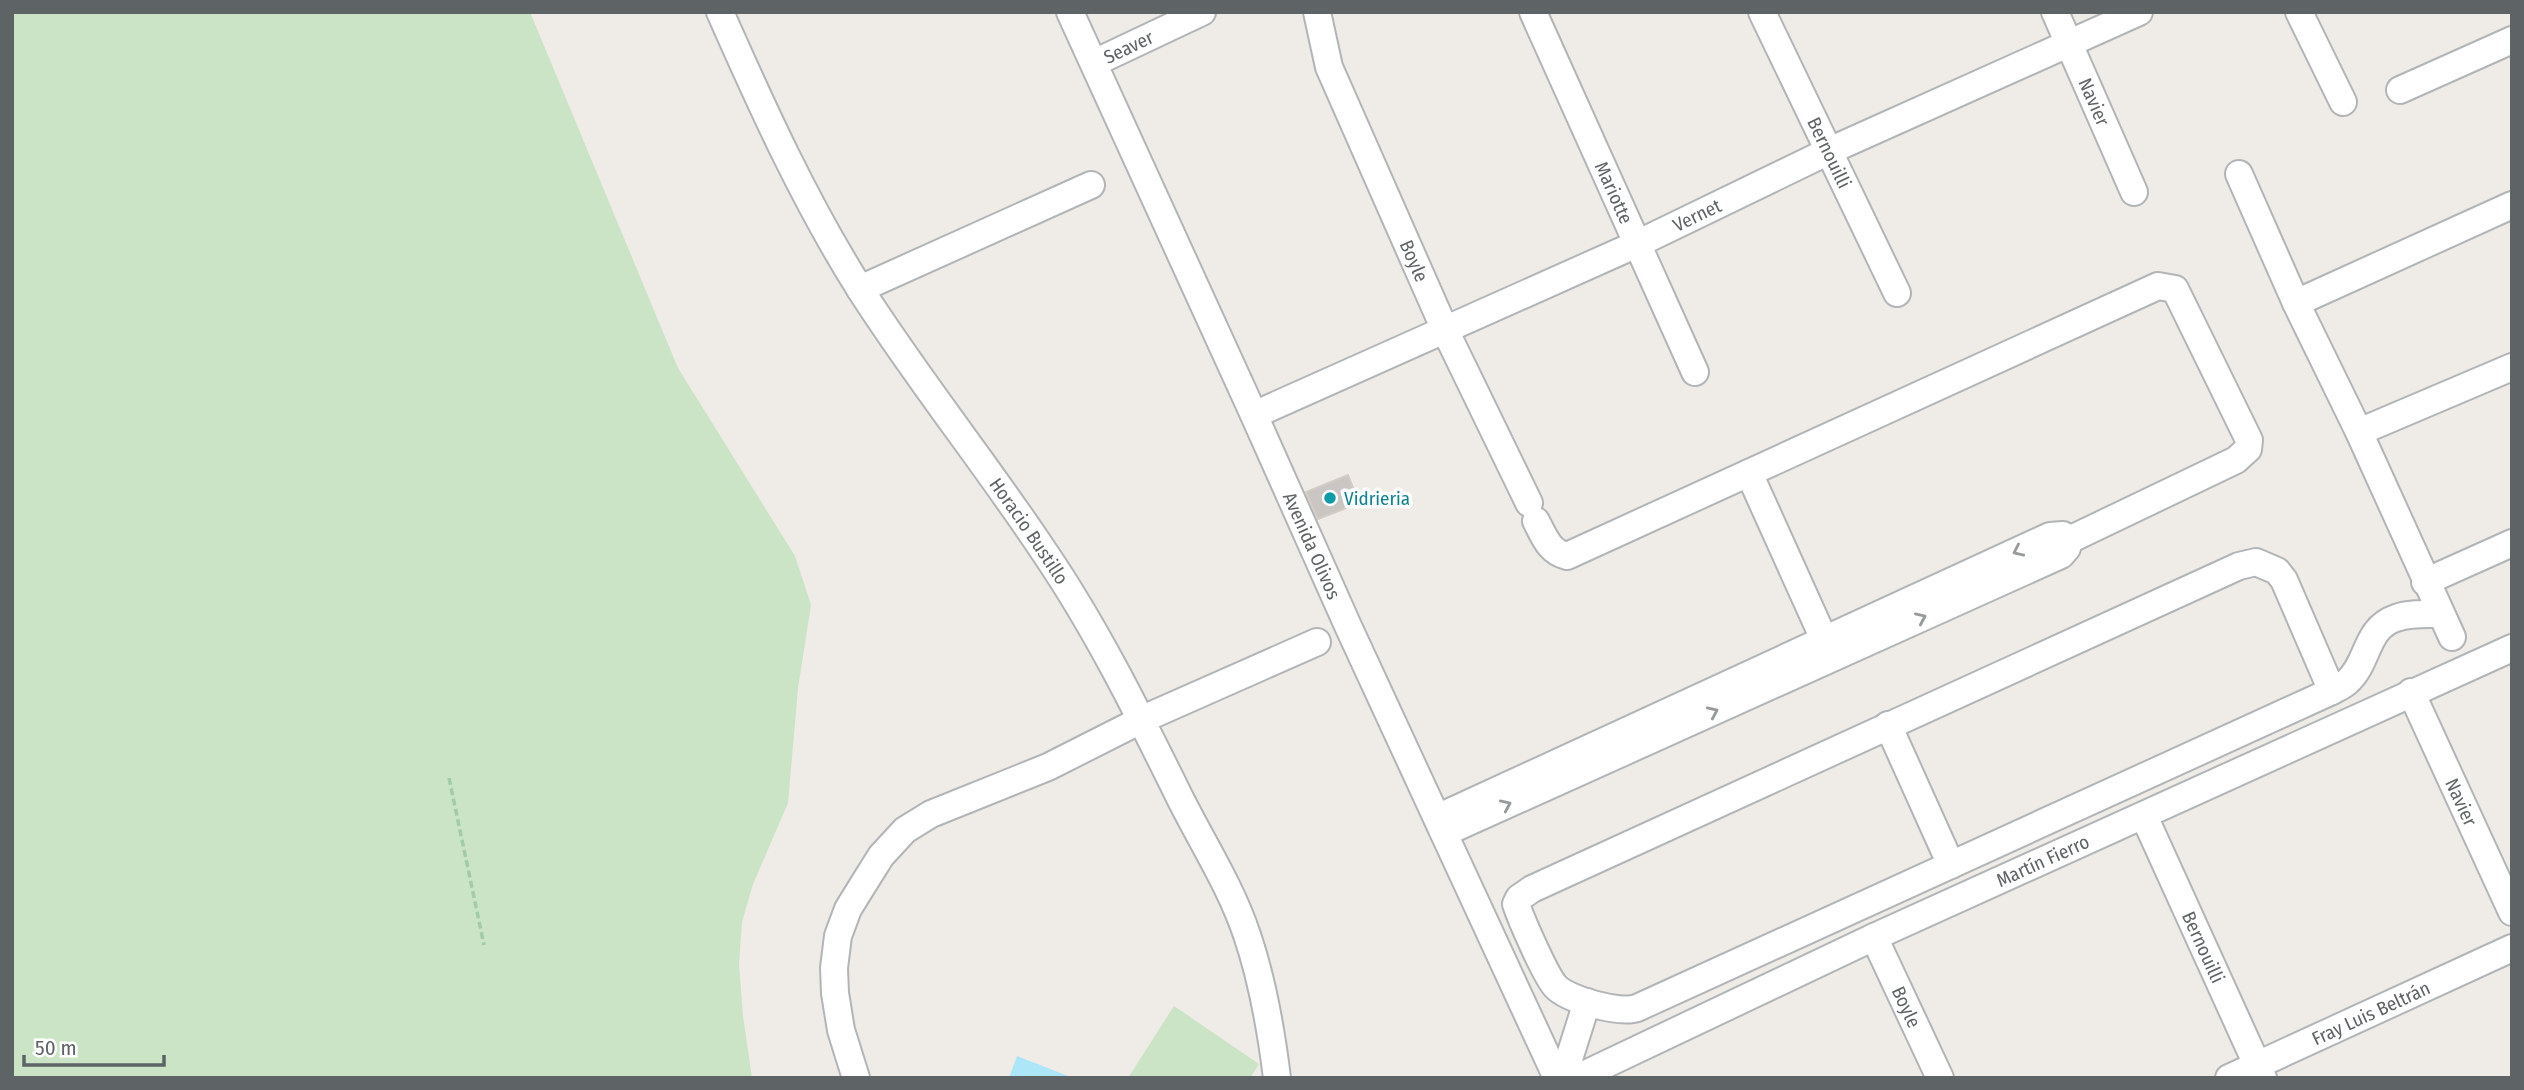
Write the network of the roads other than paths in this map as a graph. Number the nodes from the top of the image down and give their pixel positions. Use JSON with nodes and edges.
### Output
{"nodes":[{"id":1,"x":720,"y":12,"type":"edge"},
{"id":2,"x":1070,"y":12,"type":"edge"},
{"id":3,"x":1202,"y":12,"type":"edge"},
{"id":4,"x":1317,"y":12,"type":"edge"},
{"id":5,"x":1533,"y":12,"type":"edge"},
{"id":6,"x":1762,"y":12,"type":"edge"},
{"id":7,"x":2054,"y":12,"type":"edge"},
{"id":8,"x":2139,"y":12,"type":"edge"},
{"id":9,"x":2299,"y":12,"type":"edge"},
{"id":10,"x":2512,"y":40,"type":"edge"},
{"id":11,"x":2069,"y":45,"type":"junction"},
{"id":12,"x":1094,"y":63,"type":"junction"},
{"id":13,"x":2400,"y":90,"type":"dead end"},
{"id":14,"x":2343,"y":102,"type":"dead end"},
{"id":15,"x":1829,"y":151,"type":"junction"},
{"id":16,"x":2239,"y":174,"type":"dead end"},
{"id":17,"x":1091,"y":185,"type":"dead end"},
{"id":18,"x":2134,"y":192,"type":"dead end"},
{"id":19,"x":2512,"y":205,"type":"edge"},
{"id":20,"x":1637,"y":244,"type":"junction"},
{"id":21,"x":860,"y":289,"type":"junction"},
{"id":22,"x":1897,"y":293,"type":"dead end"},
{"id":23,"x":2296,"y":303,"type":"junction"},
{"id":24,"x":1445,"y":330,"type":"junction"},
{"id":25,"x":2512,"y":367,"type":"edge"},
{"id":26,"x":1695,"y":372,"type":"dead end"},
{"id":27,"x":1254,"y":415,"type":"junction"},
{"id":28,"x":2359,"y":432,"type":"junction"},
{"id":29,"x":1749,"y":474,"type":"junction"},
{"id":30,"x":2512,"y":542,"type":"edge"},
{"id":31,"x":2426,"y":582,"type":"junction"},
{"id":32,"x":1317,"y":642,"type":"dead end"},
{"id":33,"x":2512,"y":648,"type":"edge"},
{"id":34,"x":1829,"y":649,"type":"junction"},
{"id":35,"x":2332,"y":691,"type":"junction"},
{"id":36,"x":2411,"y":692,"type":"junction"},
{"id":37,"x":1143,"y":719,"type":"junction"},
{"id":38,"x":1888,"y":725,"type":"junction"},
{"id":39,"x":2144,"y":816,"type":"junction"},
{"id":40,"x":1440,"y":826,"type":"junction"},
{"id":41,"x":1951,"y":865,"type":"junction"},
{"id":42,"x":2512,"y":912,"type":"edge"},
{"id":43,"x":1874,"y":937,"type":"junction"},
{"id":44,"x":2512,"y":948,"type":"edge"},
{"id":45,"x":1587,"y":1002,"type":"junction"},
{"id":46,"x":2260,"y":1071,"type":"edge"},
{"id":47,"x":856,"y":1078,"type":"edge"},
{"id":48,"x":1277,"y":1078,"type":"edge"},
{"id":49,"x":1557,"y":1078,"type":"edge"},
{"id":50,"x":1563,"y":1078,"type":"edge"},
{"id":51,"x":1577,"y":1078,"type":"edge"},
{"id":52,"x":1940,"y":1078,"type":"edge"},
{"id":53,"x":2229,"y":1078,"type":"edge"}],
"edges":[{"from":1,"to":21,"type":"street","name":"Horacio Bustillo"},
{"from":2,"to":12,"type":"street","name":"Avenida Olivos"},
{"from":3,"to":12,"type":"street","name":"Seaver"},
{"from":4,"to":24,"type":"street","name":"Boyle"},
{"from":5,"to":20,"type":"street","name":"Mariotte"},
{"from":6,"to":15,"type":"street","name":"Bernouilli"},
{"from":7,"to":11,"type":"street","name":"Navier"},
{"from":8,"to":11,"type":"street","name":"Vernet"},
{"from":9,"to":14,"type":"street"},
{"from":10,"to":13,"type":"street"},
{"from":11,"to":15,"type":"street","name":"Vernet"},
{"from":11,"to":18,"type":"street","name":"Navier"},
{"from":12,"to":27,"type":"street","name":"Avenida Olivos"},
{"from":15,"to":20,"type":"street","name":"Vernet"},
{"from":15,"to":22,"type":"street","name":"Bernouilli"},
{"from":16,"to":23,"type":"street"},
{"from":17,"to":21,"type":"street"},
{"from":19,"to":23,"type":"street"},
{"from":20,"to":24,"type":"street","name":"Vernet"},
{"from":20,"to":26,"type":"street","name":"Mariotte"},
{"from":21,"to":37,"type":"street","name":"Horacio Bustillo"},
{"from":23,"to":28,"type":"street"},
{"from":24,"to":27,"type":"street","name":"Vernet"},
{"from":24,"to":29,"type":"street","name":"Boyle"},
{"from":25,"to":28,"type":"street"},
{"from":27,"to":40,"type":"street","name":"Avenida Olivos"},
{"from":28,"to":31,"type":"street"},
{"from":29,"to":34,"type":"street"},
{"from":29,"to":34,"type":"street"},
{"from":30,"to":31,"type":"street"},
{"from":31,"to":35,"type":"street"},
{"from":32,"to":37,"type":"street"},
{"from":33,"to":36,"type":"street","name":"Martín Fierro"},
{"from":34,"to":40,"type":"street"},
{"from":35,"to":38,"type":"street"},
{"from":35,"to":41,"type":"street"},
{"from":36,"to":39,"type":"street","name":"Martín Fierro"},
{"from":36,"to":42,"type":"street","name":"Navier"},
{"from":37,"to":47,"type":"street"},
{"from":37,"to":48,"type":"street","name":"Horacio Bustillo"},
{"from":38,"to":41,"type":"street"},
{"from":38,"to":45,"type":"street"},
{"from":39,"to":43,"type":"street","name":"Martín Fierro"},
{"from":39,"to":46,"type":"street","name":"Bernouilli"},
{"from":40,"to":49,"type":"street","name":"Avenida Olivos"},
{"from":41,"to":45,"type":"street"},
{"from":43,"to":51,"type":"street","name":"Martín Fierro"},
{"from":43,"to":52,"type":"street","name":"Boyle"},
{"from":44,"to":46,"type":"street","name":"Fray Luis Beltrán"},
{"from":45,"to":50,"type":"street"},
{"from":46,"to":53,"type":"street","name":"Fray Luis Beltrán"}]}
